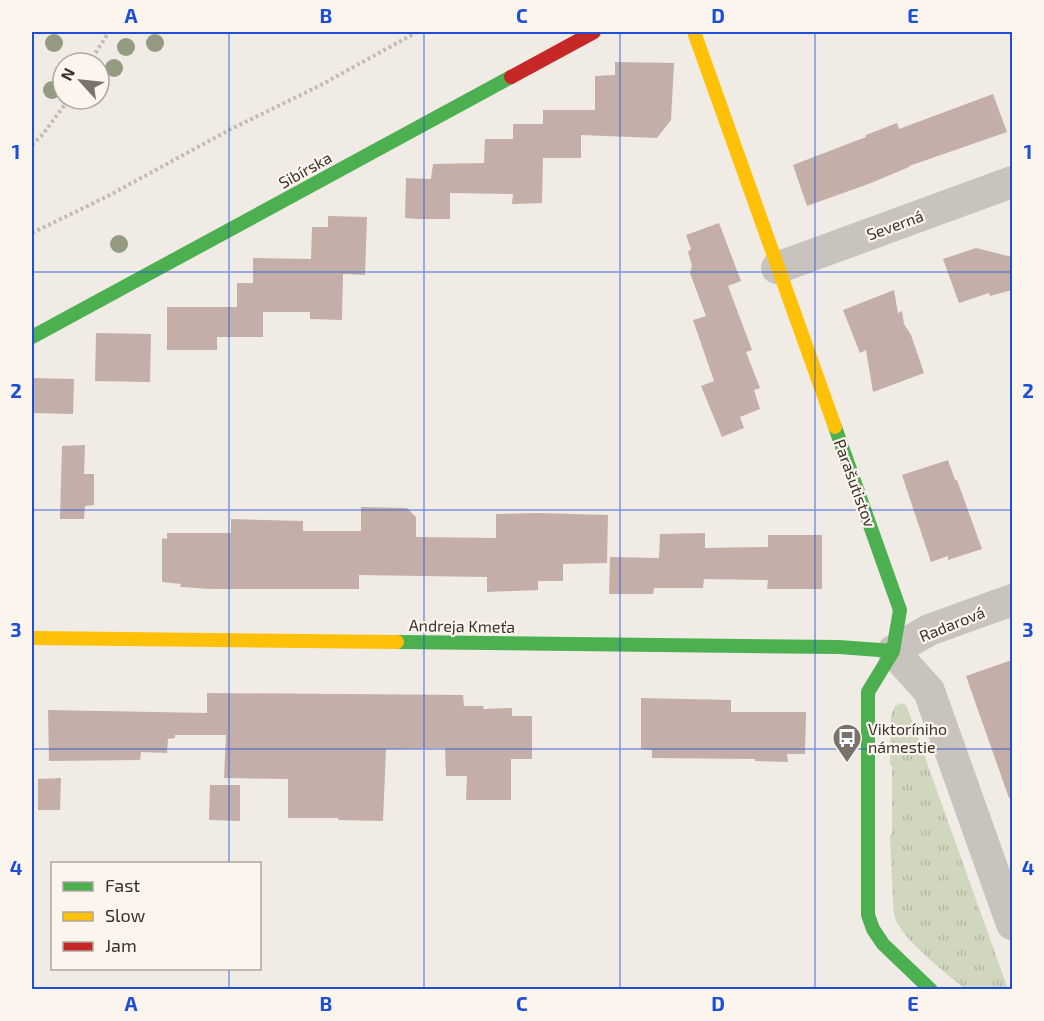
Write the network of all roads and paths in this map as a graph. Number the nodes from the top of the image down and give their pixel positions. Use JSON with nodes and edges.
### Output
{"nodes":[{"id":1,"x":109,"y":32,"type":"edge"},
{"id":2,"x":417,"y":32,"type":"edge"},
{"id":3,"x":594,"y":32,"type":"edge"},
{"id":4,"x":694,"y":32,"type":"edge"},
{"id":5,"x":97,"y":51,"type":"edge"},
{"id":6,"x":60,"y":111,"type":"edge"},
{"id":7,"x":32,"y":145,"type":"edge"},
{"id":8,"x":1012,"y":182,"type":"edge"},
{"id":9,"x":32,"y":233,"type":"edge"},
{"id":10,"x":777,"y":268,"type":"junction"},
{"id":11,"x":32,"y":337,"type":"edge"},
{"id":12,"x":1012,"y":600,"type":"edge"},
{"id":13,"x":32,"y":638,"type":"edge"},
{"id":14,"x":892,"y":651,"type":"junction"},
{"id":15,"x":1012,"y":924,"type":"edge"},
{"id":16,"x":931,"y":990,"type":"edge"}],
"edges":[{"from":1,"to":5,"type":"path"},
{"from":2,"to":9,"type":"path"},
{"from":3,"to":11,"type":"street","name":"Sibírska"},
{"from":4,"to":10,"type":"street","name":"Parašutistov"},
{"from":6,"to":7,"type":"path"},
{"from":8,"to":10,"type":"street","name":"Severná"},
{"from":10,"to":14,"type":"street","name":"Parašutistov"},
{"from":12,"to":14,"type":"street","name":"Radarová"},
{"from":13,"to":14,"type":"street","name":"Andreja Kmeťa"},
{"from":14,"to":15,"type":"street"},
{"from":14,"to":16,"type":"street"}]}
